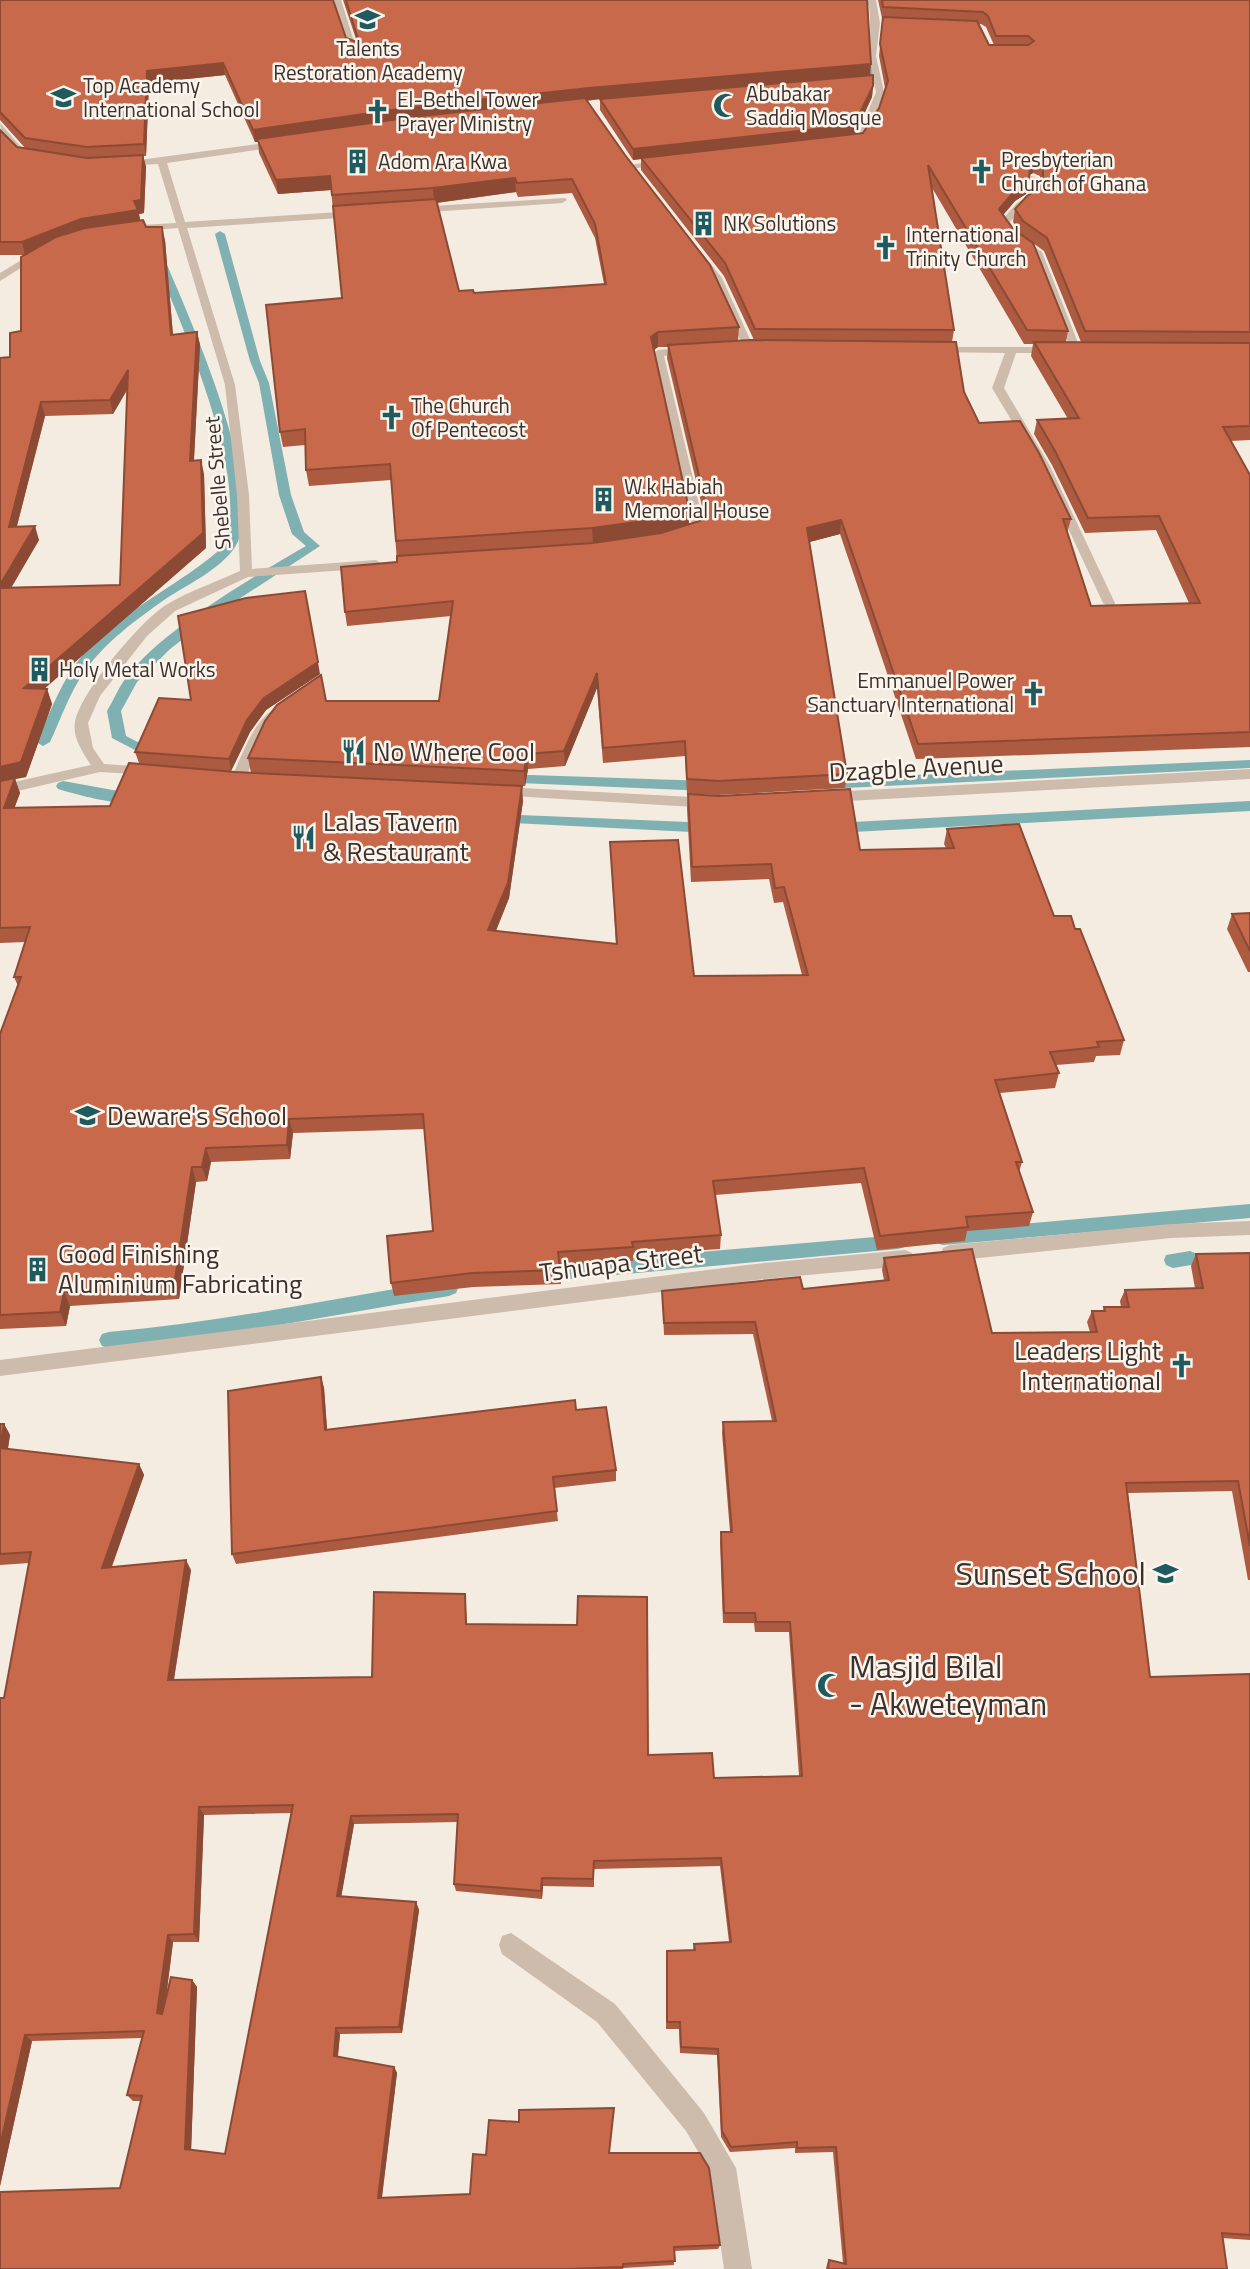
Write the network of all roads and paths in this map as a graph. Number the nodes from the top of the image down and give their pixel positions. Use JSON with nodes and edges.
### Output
{"nodes":[{"id":1,"x":337,"y":0,"type":"edge"},
{"id":2,"x":872,"y":0,"type":"edge"},
{"id":3,"x":876,"y":23,"type":"junction"},
{"id":4,"x":889,"y":23,"type":"edge"},
{"id":5,"x":354,"y":49,"type":"edge"},
{"id":6,"x":879,"y":80,"type":"junction"},
{"id":7,"x":837,"y":84,"type":"edge"},
{"id":8,"x":0,"y":126,"type":"edge"},
{"id":9,"x":295,"y":142,"type":"edge"},
{"id":10,"x":838,"y":144,"type":"edge"},
{"id":11,"x":24,"y":155,"type":"edge"},
{"id":12,"x":624,"y":156,"type":"edge"},
{"id":13,"x":162,"y":161,"type":"junction"},
{"id":14,"x":670,"y":162,"type":"edge"},
{"id":15,"x":114,"y":164,"type":"edge"},
{"id":16,"x":631,"y":166,"type":"junction"},
{"id":17,"x":638,"y":176,"type":"edge"},
{"id":18,"x":1034,"y":178,"type":"edge"},
{"id":19,"x":562,"y":200,"type":"edge"},
{"id":20,"x":399,"y":211,"type":"edge"},
{"id":21,"x":372,"y":213,"type":"edge"},
{"id":22,"x":182,"y":226,"type":"junction"},
{"id":23,"x":127,"y":229,"type":"edge"},
{"id":24,"x":51,"y":247,"type":"edge"},
{"id":25,"x":694,"y":247,"type":"edge"},
{"id":26,"x":0,"y":278,"type":"edge"},
{"id":27,"x":763,"y":348,"type":"edge"},
{"id":28,"x":701,"y":350,"type":"edge"},
{"id":29,"x":1076,"y":350,"type":"junction"},
{"id":30,"x":1090,"y":350,"type":"edge"},
{"id":31,"x":928,"y":351,"type":"edge"},
{"id":32,"x":1011,"y":351,"type":"junction"},
{"id":33,"x":673,"y":537,"type":"edge"},
{"id":34,"x":384,"y":564,"type":"edge"},
{"id":35,"x":246,"y":573,"type":"junction"},
{"id":36,"x":1109,"y":603,"type":"edge"},
{"id":37,"x":287,"y":704,"type":"edge"},
{"id":38,"x":100,"y":768,"type":"junction"},
{"id":39,"x":169,"y":774,"type":"edge"},
{"id":40,"x":1250,"y":774,"type":"edge"},
{"id":41,"x":238,"y":779,"type":"edge"},
{"id":42,"x":0,"y":790,"type":"edge"},
{"id":43,"x":485,"y":792,"type":"edge"},
{"id":44,"x":813,"y":798,"type":"edge"},
{"id":45,"x":731,"y":803,"type":"edge"},
{"id":46,"x":1250,"y":1227,"type":"edge"},
{"id":47,"x":0,"y":1368,"type":"edge"},
{"id":48,"x":511,"y":1945,"type":"dead end"},
{"id":49,"x":738,"y":2269,"type":"edge"}],
"edges":[{"from":1,"to":5,"type":"street"},
{"from":2,"to":3,"type":"street"},
{"from":3,"to":4,"type":"street"},
{"from":3,"to":6,"type":"street"},
{"from":6,"to":7,"type":"street"},
{"from":6,"to":10,"type":"street"},
{"from":8,"to":11,"type":"street"},
{"from":9,"to":13,"type":"street"},
{"from":12,"to":16,"type":"street"},
{"from":13,"to":15,"type":"street"},
{"from":13,"to":22,"type":"street","name":"Shebelle Street"},
{"from":14,"to":16,"type":"street"},
{"from":16,"to":17,"type":"street"},
{"from":18,"to":29,"type":"street"},
{"from":19,"to":20,"type":"street"},
{"from":21,"to":22,"type":"street"},
{"from":22,"to":23,"type":"street"},
{"from":22,"to":35,"type":"street","name":"Shebelle Street"},
{"from":24,"to":26,"type":"street"},
{"from":25,"to":27,"type":"street"},
{"from":28,"to":33,"type":"street"},
{"from":29,"to":30,"type":"street"},
{"from":29,"to":32,"type":"street"},
{"from":31,"to":32,"type":"street"},
{"from":32,"to":36,"type":"street"},
{"from":34,"to":35,"type":"street"},
{"from":35,"to":38,"type":"street","name":"Shebelle Street"},
{"from":37,"to":41,"type":"street"},
{"from":38,"to":39,"type":"street"},
{"from":38,"to":42,"type":"street"},
{"from":40,"to":44,"type":"street","name":"Dzagble Avenue"},
{"from":43,"to":45,"type":"street"},
{"from":46,"to":47,"type":"street","name":"Tshuapa Street"},
{"from":48,"to":49,"type":"street"}]}
